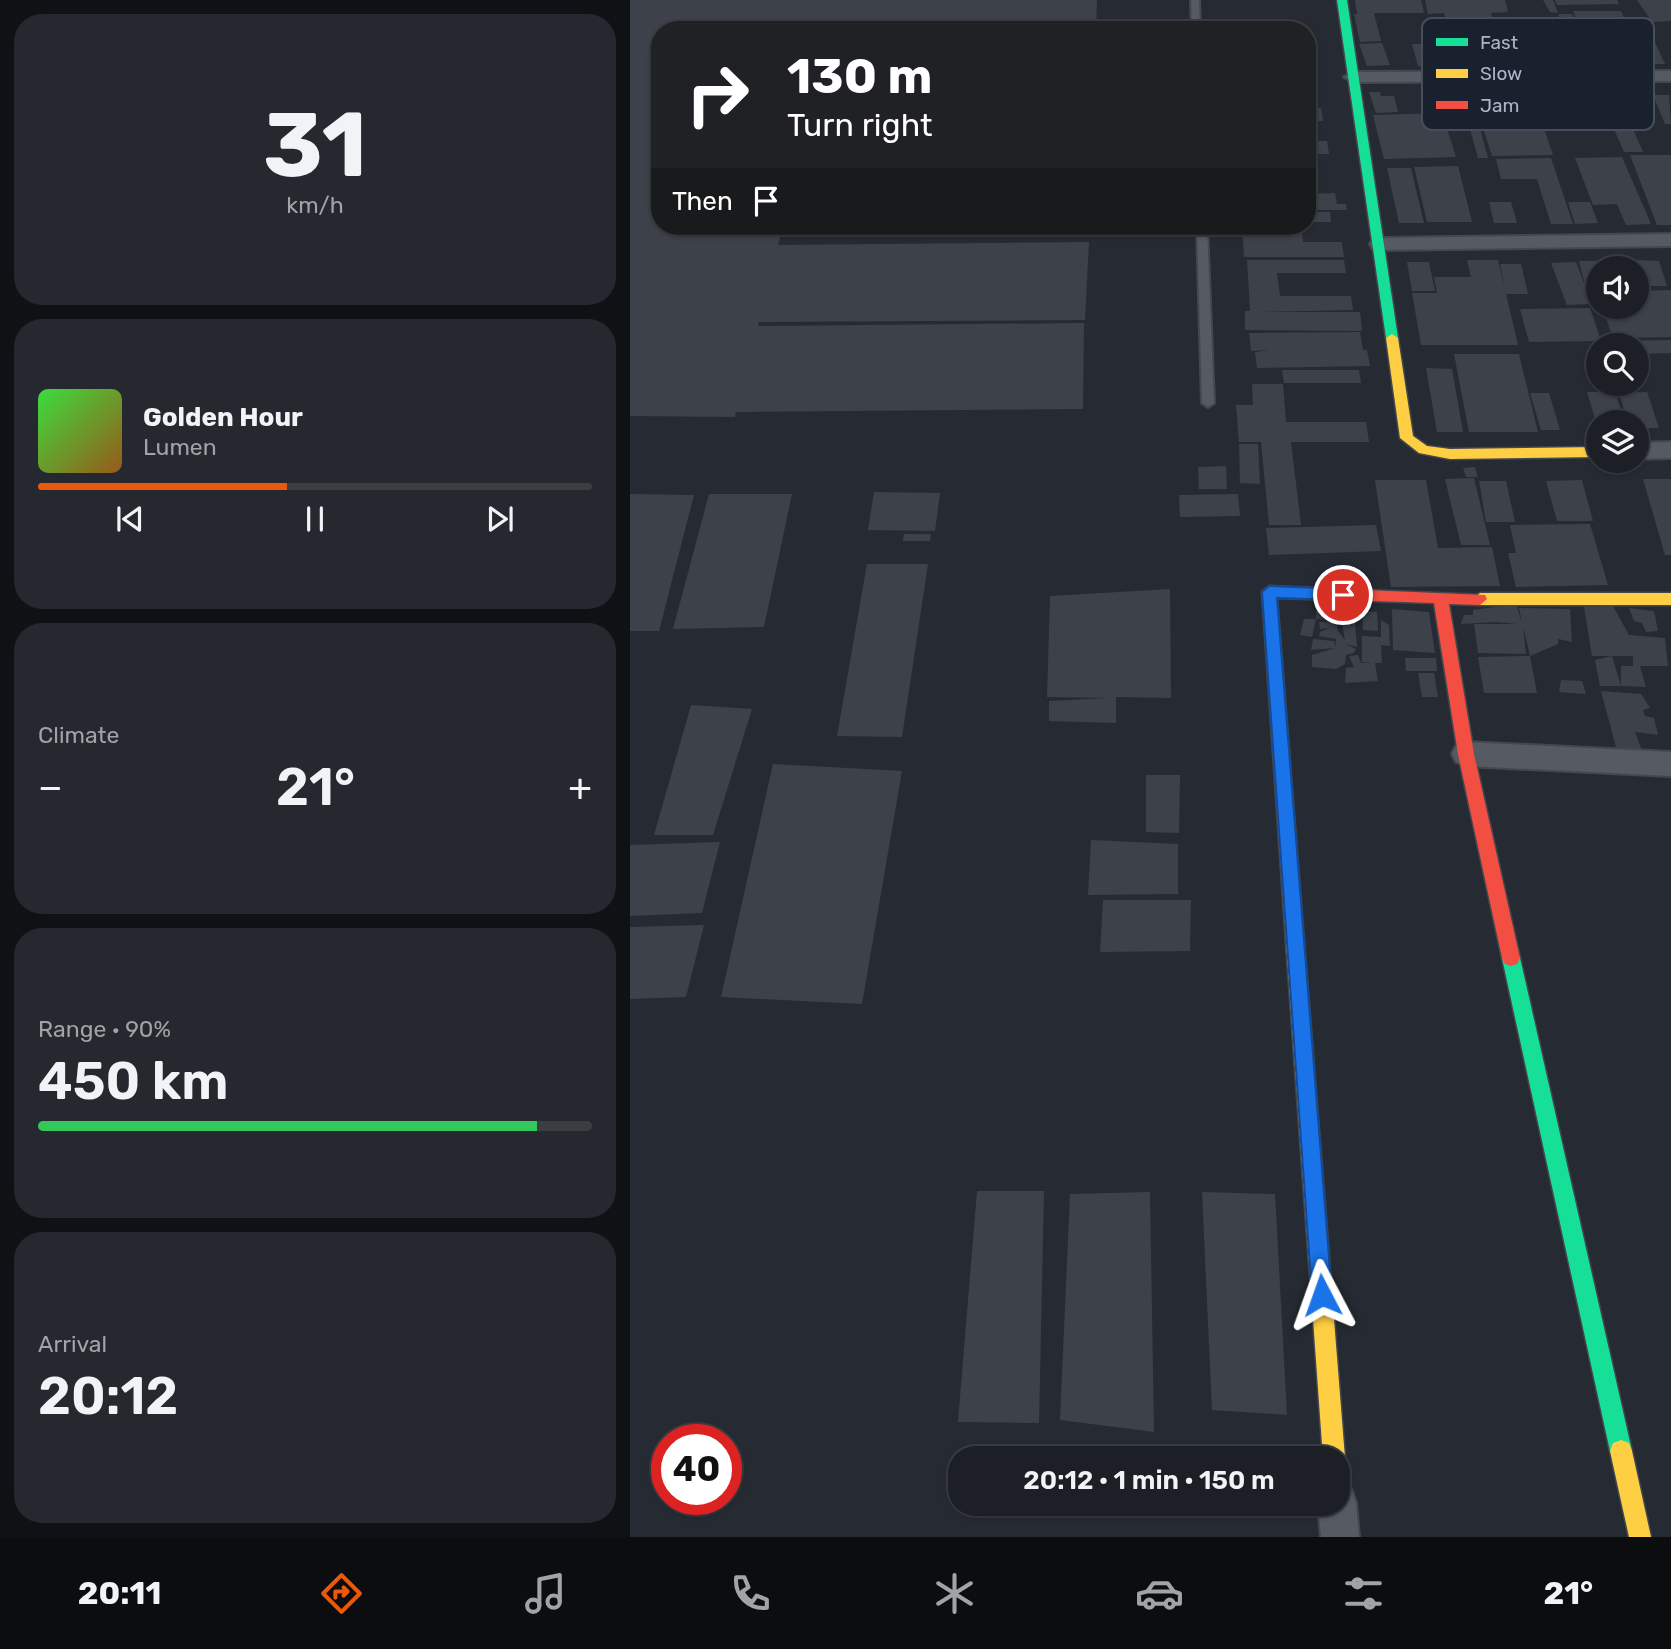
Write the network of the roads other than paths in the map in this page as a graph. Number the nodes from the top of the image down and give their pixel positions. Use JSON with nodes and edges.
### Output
{"nodes":[{"id":1,"x":1195,"y":0,"type":"edge"},
{"id":2,"x":1342,"y":0,"type":"edge"},
{"id":3,"x":1196,"y":21,"type":"edge"},
{"id":4,"x":1353,"y":78,"type":"junction"},
{"id":5,"x":1422,"y":78,"type":"edge"},
{"id":6,"x":1202,"y":235,"type":"edge"},
{"id":7,"x":1671,"y":240,"type":"edge"},
{"id":8,"x":1380,"y":244,"type":"junction"},
{"id":9,"x":1208,"y":403,"type":"dead end"},
{"id":10,"x":1671,"y":450,"type":"edge"},
{"id":11,"x":1649,"y":451,"type":"edge"},
{"id":12,"x":1586,"y":452,"type":"edge"},
{"id":13,"x":1441,"y":599,"type":"junction"},
{"id":14,"x":1671,"y":599,"type":"edge"},
{"id":15,"x":1466,"y":754,"type":"junction"},
{"id":16,"x":1671,"y":764,"type":"edge"},
{"id":17,"x":1333,"y":1446,"type":"edge"},
{"id":18,"x":1338,"y":1516,"type":"edge"},
{"id":19,"x":1340,"y":1537,"type":"edge"},
{"id":20,"x":1640,"y":1537,"type":"edge"}],
"edges":[{"from":1,"to":3,"type":"lane"},
{"from":2,"to":4,"type":"street"},
{"from":4,"to":5,"type":"street"},
{"from":4,"to":8,"type":"street"},
{"from":6,"to":9,"type":"lane"},
{"from":7,"to":8,"type":"street"},
{"from":8,"to":12,"type":"street"},
{"from":10,"to":11,"type":"street"},
{"from":13,"to":14,"type":"street"},
{"from":13,"to":15,"type":"street"},
{"from":13,"to":17,"type":"street"},
{"from":15,"to":16,"type":"street"},
{"from":15,"to":20,"type":"street"},
{"from":18,"to":19,"type":"street"}]}
